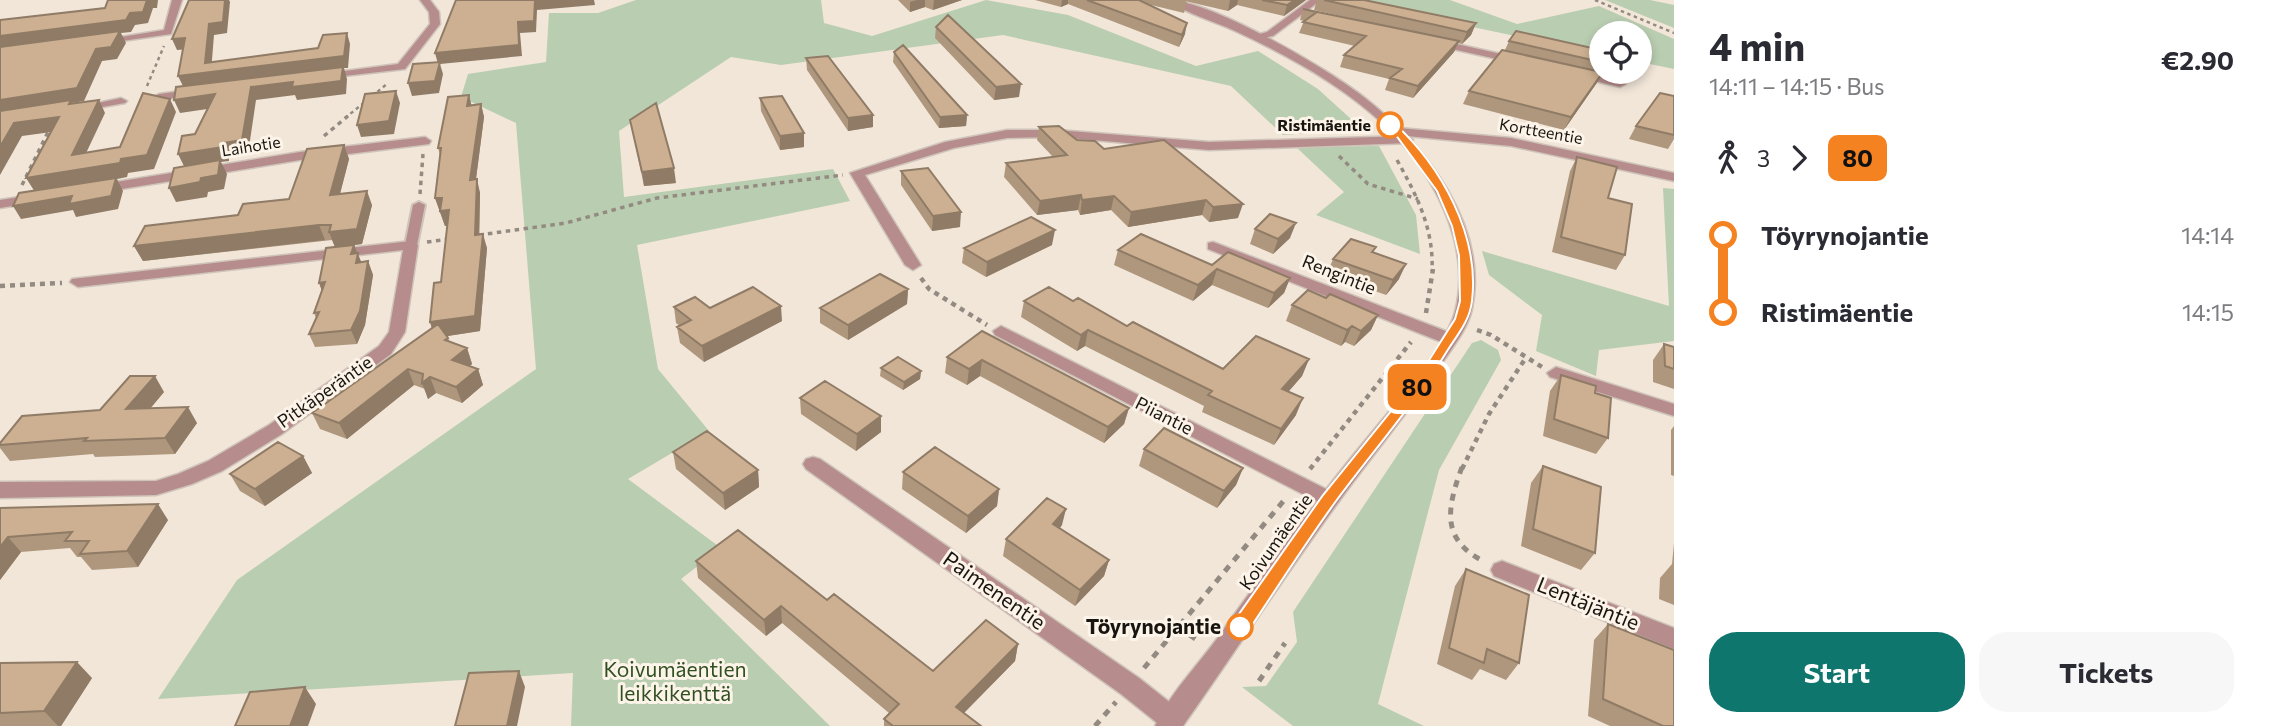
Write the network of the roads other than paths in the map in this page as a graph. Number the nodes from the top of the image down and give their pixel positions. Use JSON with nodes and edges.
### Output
{"nodes":[{"id":1,"x":177,"y":0,"type":"edge"},
{"id":2,"x":425,"y":0,"type":"edge"},
{"id":3,"x":1173,"y":0,"type":"edge"},
{"id":4,"x":1316,"y":0,"type":"edge"},
{"id":5,"x":1301,"y":12,"type":"junction"},
{"id":6,"x":1314,"y":15,"type":"edge"},
{"id":7,"x":1259,"y":37,"type":"junction"},
{"id":8,"x":1420,"y":39,"type":"edge"},
{"id":9,"x":91,"y":42,"type":"edge"},
{"id":10,"x":1527,"y":63,"type":"edge"},
{"id":11,"x":1567,"y":72,"type":"edge"},
{"id":12,"x":1589,"y":77,"type":"edge"},
{"id":13,"x":307,"y":79,"type":"edge"},
{"id":14,"x":213,"y":90,"type":"edge"},
{"id":15,"x":159,"y":97,"type":"edge"},
{"id":16,"x":121,"y":101,"type":"dead end"},
{"id":17,"x":59,"y":111,"type":"edge"},
{"id":18,"x":1397,"y":137,"type":"junction"},
{"id":19,"x":425,"y":141,"type":"road end"},
{"id":20,"x":1674,"y":177,"type":"edge"},
{"id":21,"x":81,"y":191,"type":"edge"},
{"id":22,"x":54,"y":195,"type":"edge"},
{"id":23,"x":6,"y":203,"type":"edge"},
{"id":24,"x":419,"y":205,"type":"road end"},
{"id":25,"x":411,"y":244,"type":"junction"},
{"id":26,"x":1213,"y":246,"type":"dead end"},
{"id":27,"x":913,"y":265,"type":"road end"},
{"id":28,"x":78,"y":282,"type":"road end"},
{"id":29,"x":1001,"y":331,"type":"road end"},
{"id":30,"x":1450,"y":339,"type":"junction"},
{"id":31,"x":1556,"y":373,"type":"road end"},
{"id":32,"x":1674,"y":410,"type":"edge"},
{"id":33,"x":813,"y":464,"type":"dead end"},
{"id":34,"x":0,"y":490,"type":"edge"},
{"id":35,"x":1329,"y":499,"type":"junction"},
{"id":36,"x":1502,"y":570,"type":"road end"},
{"id":37,"x":1674,"y":639,"type":"edge"},
{"id":38,"x":1170,"y":723,"type":"edge"}],
"edges":[{"from":1,"to":9,"type":"street"},
{"from":2,"to":13,"type":"street"},
{"from":3,"to":7,"type":"street","name":"Koivumäentie"},
{"from":4,"to":5,"type":"street"},
{"from":5,"to":6,"type":"street"},
{"from":5,"to":7,"type":"street"},
{"from":7,"to":18,"type":"street","name":"Koivumäentie"},
{"from":8,"to":10,"type":"street"},
{"from":11,"to":12,"type":"street"},
{"from":14,"to":15,"type":"street"},
{"from":16,"to":17,"type":"street"},
{"from":18,"to":20,"type":"street","name":"Kortteentie"},
{"from":18,"to":27,"type":"street"},
{"from":18,"to":30,"type":"street","name":"Koivumäentie"},
{"from":19,"to":21,"type":"street","name":"Laihotie"},
{"from":22,"to":23,"type":"street"},
{"from":24,"to":25,"type":"lane"},
{"from":25,"to":28,"type":"street"},
{"from":25,"to":34,"type":"street","name":"Pitkäperäntie"},
{"from":26,"to":30,"type":"street","name":"Rengintie"},
{"from":29,"to":35,"type":"street","name":"Piiantie"},
{"from":30,"to":35,"type":"street","name":"Koivumäentie"},
{"from":31,"to":32,"type":"street"},
{"from":33,"to":38,"type":"street","name":"Paimenentie"},
{"from":35,"to":38,"type":"street","name":"Koivumäentie"},
{"from":36,"to":37,"type":"street","name":"Lentäjäntie"}]}
